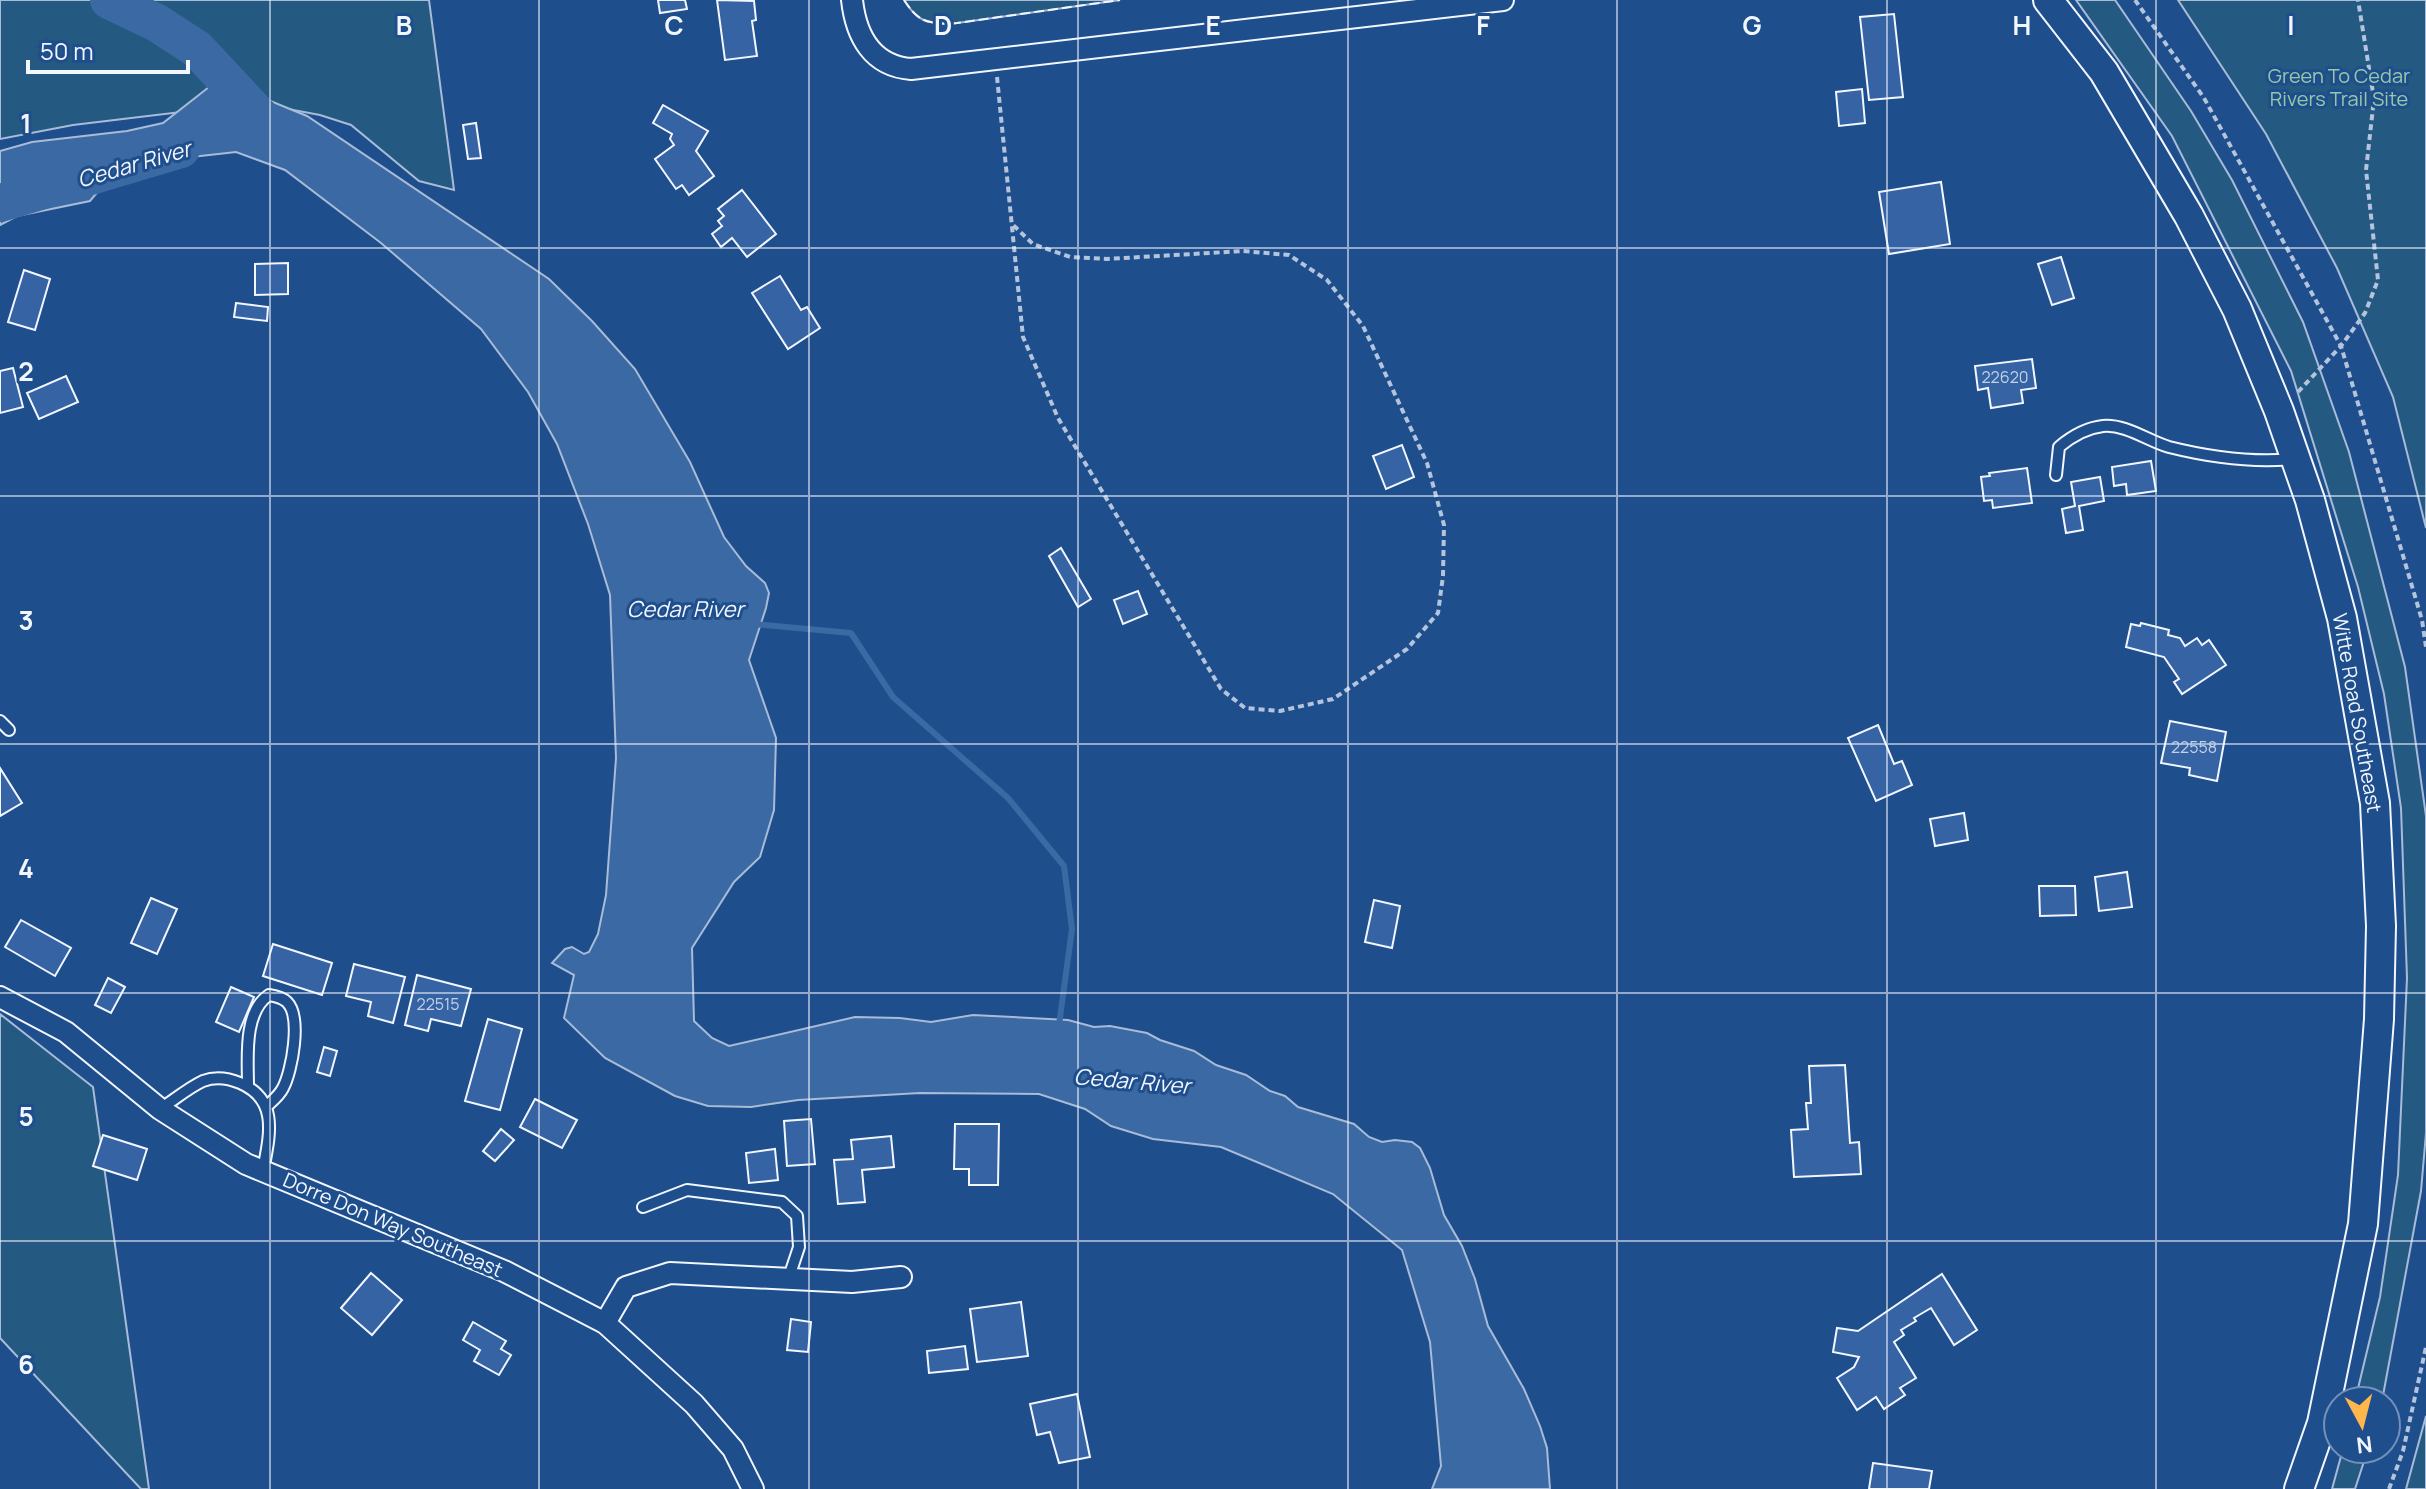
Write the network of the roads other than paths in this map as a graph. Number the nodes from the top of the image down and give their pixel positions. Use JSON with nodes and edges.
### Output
{"nodes":[{"id":1,"x":852,"y":0,"type":"edge"},
{"id":2,"x":1503,"y":0,"type":"edge"},
{"id":3,"x":2048,"y":0,"type":"edge"},
{"id":4,"x":2296,"y":459,"type":"junction"},
{"id":5,"x":2056,"y":475,"type":"dead end"},
{"id":6,"x":0,"y":721,"type":"edge"},
{"id":7,"x":9,"y":730,"type":"dead end"},
{"id":8,"x":0,"y":997,"type":"edge"},
{"id":9,"x":248,"y":1086,"type":"junction"},
{"id":10,"x":266,"y":1107,"type":"junction"},
{"id":11,"x":160,"y":1109,"type":"junction"},
{"id":12,"x":263,"y":1171,"type":"junction"},
{"id":13,"x":643,"y":1207,"type":"dead end"},
{"id":14,"x":901,"y":1277,"type":"dead end"},
{"id":15,"x":788,"y":1280,"type":"junction"},
{"id":16,"x":605,"y":1323,"type":"junction"},
{"id":17,"x":753,"y":1489,"type":"edge"},
{"id":18,"x":2299,"y":1489,"type":"edge"}],
"edges":[{"from":1,"to":2,"type":"street"},
{"from":3,"to":4,"type":"street","name":"Witte Road Southeast"},
{"from":4,"to":5,"type":"lane"},
{"from":4,"to":18,"type":"street","name":"Witte Road Southeast"},
{"from":6,"to":7,"type":"lane"},
{"from":8,"to":11,"type":"street","name":"Dorre Don Way Southeast"},
{"from":9,"to":10,"type":"lane"},
{"from":9,"to":10,"type":"lane"},
{"from":9,"to":11,"type":"lane"},
{"from":10,"to":12,"type":"lane"},
{"from":11,"to":12,"type":"street","name":"Dorre Don Way Southeast"},
{"from":12,"to":16,"type":"street","name":"Dorre Don Way Southeast"},
{"from":13,"to":15,"type":"lane"},
{"from":14,"to":15,"type":"street"},
{"from":15,"to":16,"type":"street"},
{"from":16,"to":17,"type":"street","name":"Dorre Don Way Southeast"}]}
